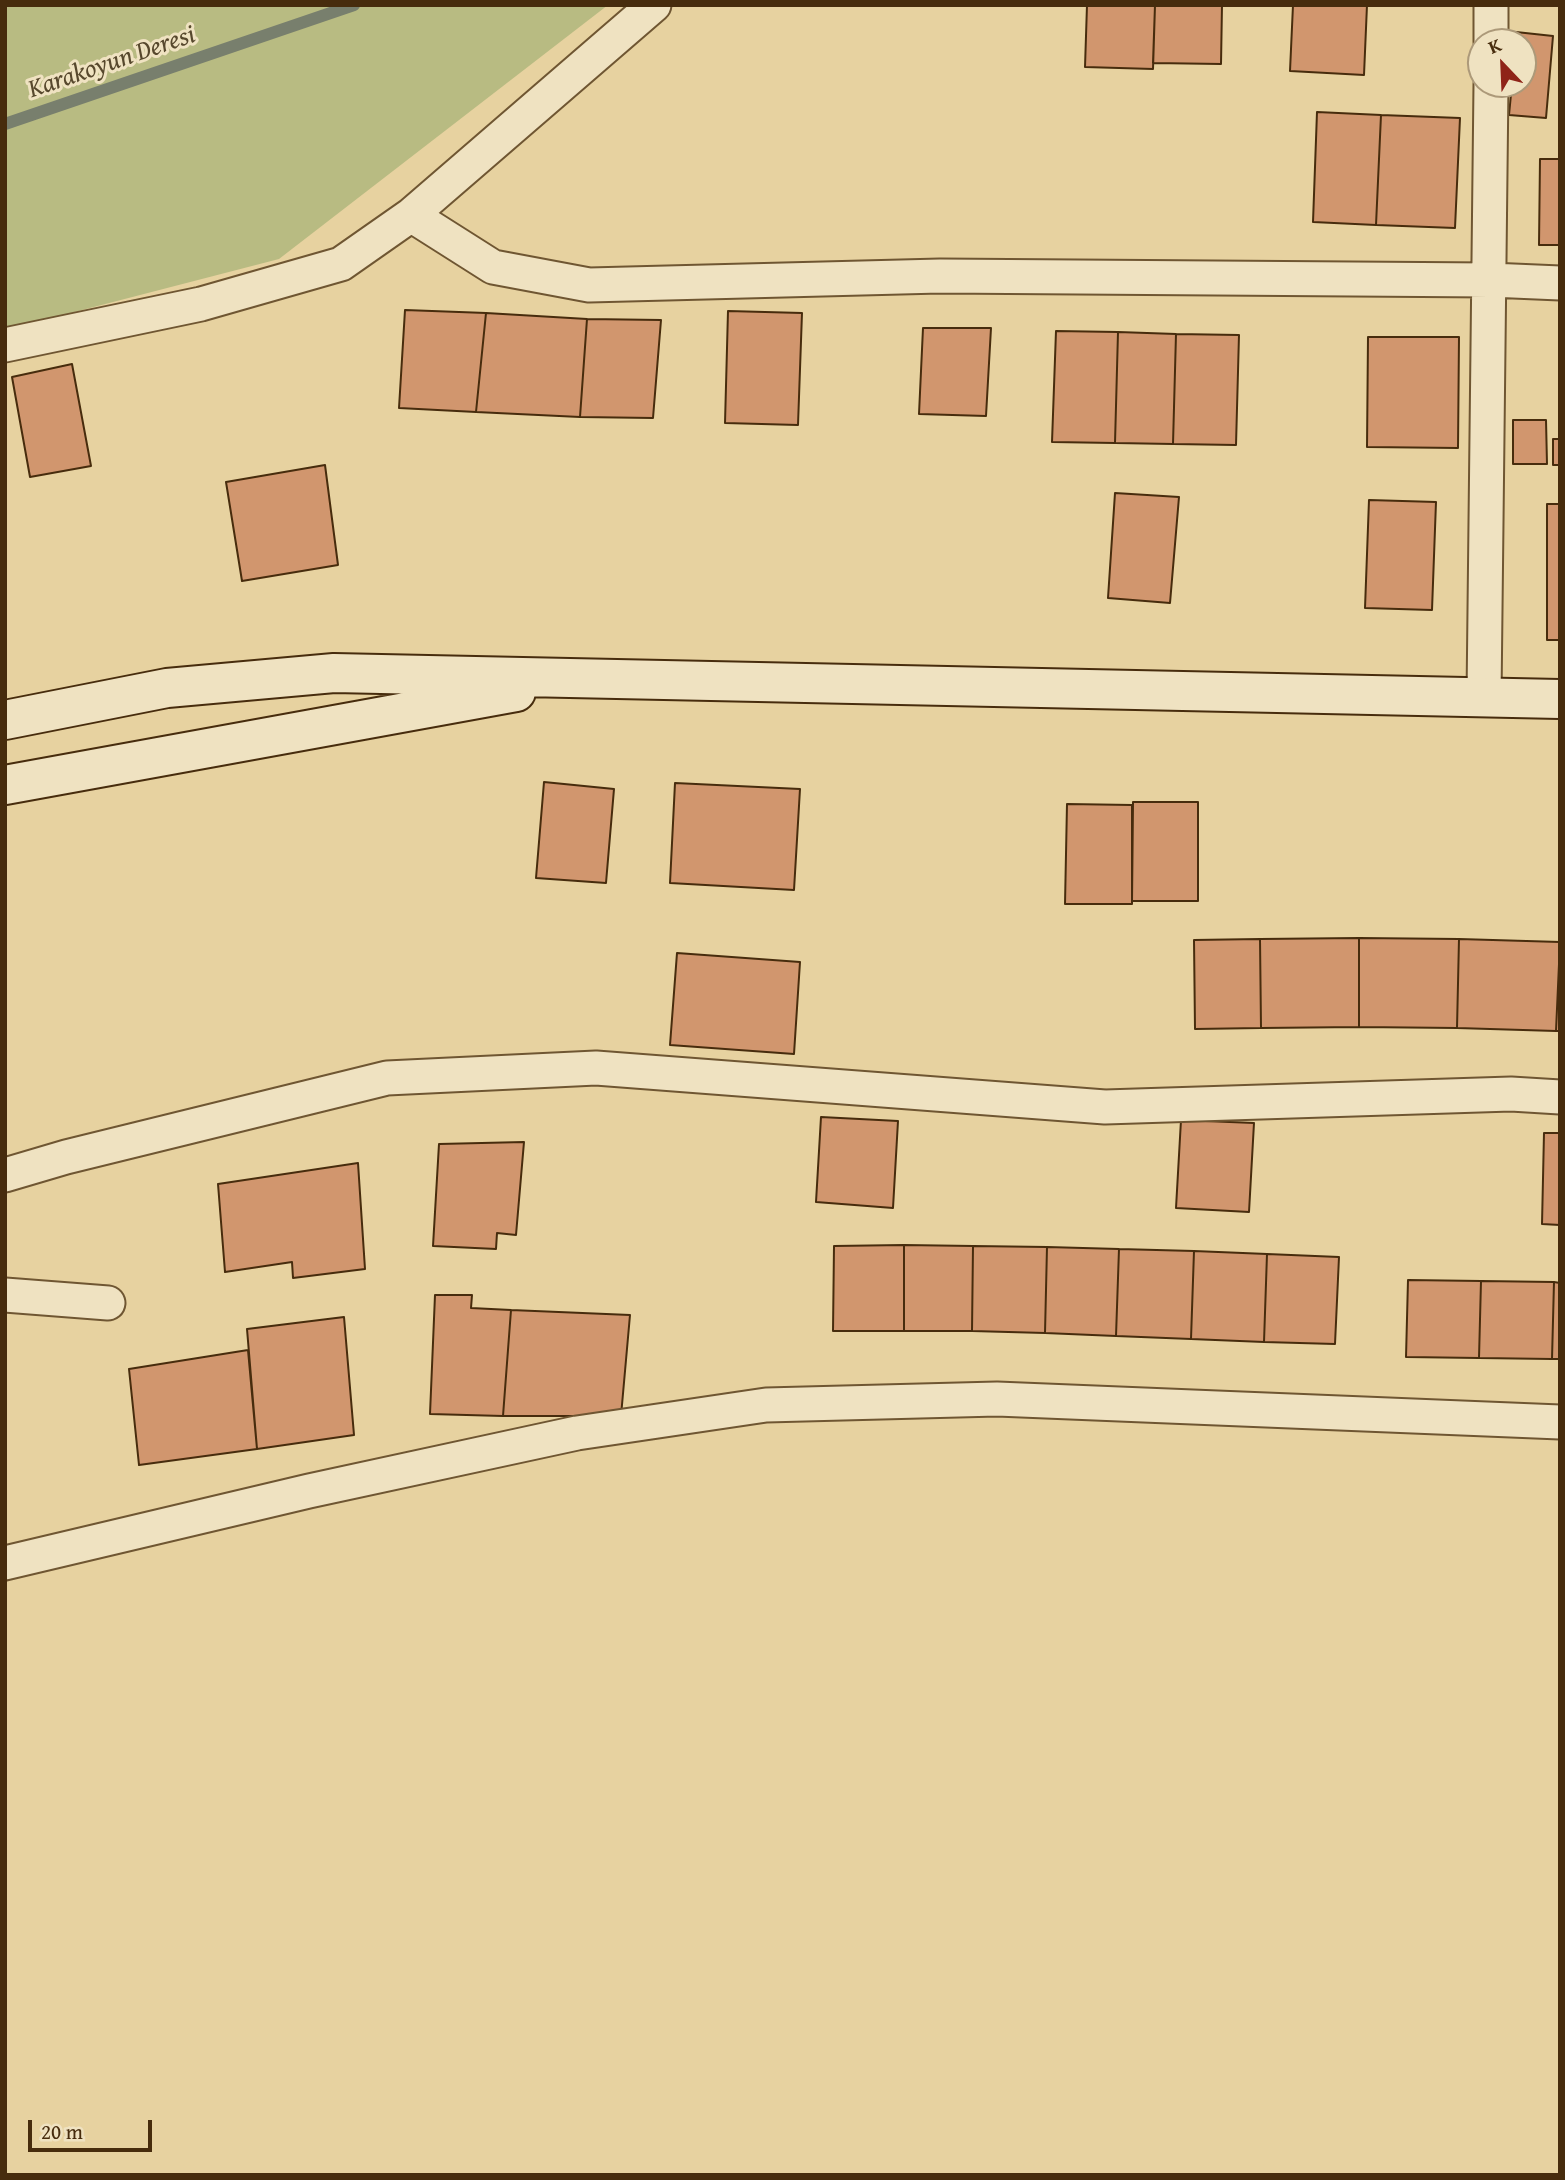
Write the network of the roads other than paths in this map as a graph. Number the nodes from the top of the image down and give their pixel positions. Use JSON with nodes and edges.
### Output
{"nodes":[{"id":1,"x":654,"y":5,"type":"edge"},
{"id":2,"x":1491,"y":5,"type":"edge"},
{"id":3,"x":1491,"y":28,"type":"edge"},
{"id":4,"x":1491,"y":98,"type":"edge"},
{"id":5,"x":411,"y":215,"type":"junction"},
{"id":6,"x":1490,"y":280,"type":"junction"},
{"id":7,"x":1560,"y":283,"type":"edge"},
{"id":8,"x":5,"y":345,"type":"edge"},
{"id":9,"x":595,"y":678,"type":"junction"},
{"id":10,"x":1484,"y":697,"type":"junction"},
{"id":11,"x":1560,"y":699,"type":"edge"},
{"id":12,"x":5,"y":720,"type":"edge"},
{"id":13,"x":5,"y":785,"type":"edge"},
{"id":14,"x":1560,"y":1097,"type":"edge"},
{"id":15,"x":5,"y":1175,"type":"edge"},
{"id":16,"x":5,"y":1295,"type":"edge"},
{"id":17,"x":108,"y":1303,"type":"dead end"},
{"id":18,"x":1560,"y":1422,"type":"edge"},
{"id":19,"x":5,"y":1563,"type":"edge"}],
"edges":[{"from":1,"to":5,"type":"street"},
{"from":2,"to":3,"type":"street"},
{"from":4,"to":6,"type":"street"},
{"from":5,"to":6,"type":"street"},
{"from":5,"to":8,"type":"street"},
{"from":6,"to":7,"type":"street"},
{"from":6,"to":10,"type":"street"},
{"from":9,"to":10,"type":"main road"},
{"from":9,"to":12,"type":"main road"},
{"from":9,"to":13,"type":"main road"},
{"from":10,"to":11,"type":"main road"},
{"from":14,"to":15,"type":"street"},
{"from":16,"to":17,"type":"street"},
{"from":18,"to":19,"type":"street"}]}
